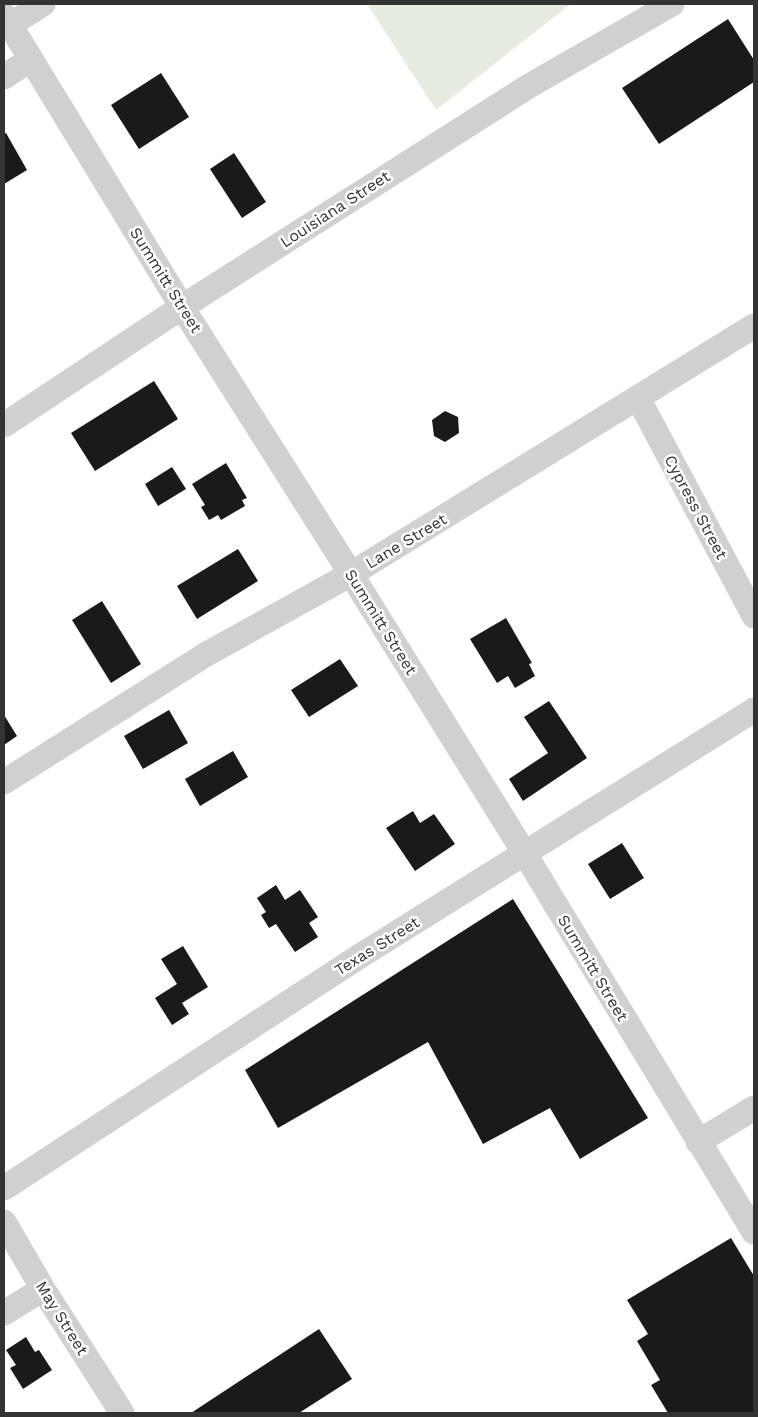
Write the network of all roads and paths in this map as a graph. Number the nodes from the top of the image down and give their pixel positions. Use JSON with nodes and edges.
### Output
{"nodes":[{"id":1,"x":43,"y":4,"type":"edge"},
{"id":2,"x":672,"y":4,"type":"edge"},
{"id":3,"x":7,"y":20,"type":"edge"},
{"id":4,"x":31,"y":59,"type":"junction"},
{"id":5,"x":4,"y":77,"type":"edge"},
{"id":6,"x":182,"y":307,"type":"junction"},
{"id":7,"x":754,"y":326,"type":"edge"},
{"id":8,"x":638,"y":398,"type":"junction"},
{"id":9,"x":4,"y":425,"type":"edge"},
{"id":10,"x":352,"y":574,"type":"junction"},
{"id":11,"x":754,"y":616,"type":"edge"},
{"id":12,"x":754,"y":710,"type":"edge"},
{"id":13,"x":4,"y":782,"type":"edge"},
{"id":14,"x":524,"y":854,"type":"junction"},
{"id":15,"x":754,"y":1108,"type":"edge"},
{"id":16,"x":698,"y":1142,"type":"junction"},
{"id":17,"x":4,"y":1188,"type":"edge"},
{"id":18,"x":4,"y":1222,"type":"edge"},
{"id":19,"x":754,"y":1232,"type":"edge"},
{"id":20,"x":43,"y":1289,"type":"junction"},
{"id":21,"x":4,"y":1313,"type":"edge"},
{"id":22,"x":122,"y":1413,"type":"edge"}],
"edges":[{"from":1,"to":3,"type":"street"},
{"from":2,"to":6,"type":"street","name":"Louisiana Street"},
{"from":3,"to":4,"type":"street","name":"Summitt Street"},
{"from":4,"to":5,"type":"street"},
{"from":4,"to":6,"type":"street","name":"Summitt Street"},
{"from":6,"to":9,"type":"street","name":"Louisiana Street"},
{"from":6,"to":10,"type":"street","name":"Summitt Street"},
{"from":7,"to":8,"type":"street","name":"Lane Street"},
{"from":8,"to":10,"type":"street","name":"Lane Street"},
{"from":8,"to":11,"type":"street","name":"Cypress Street"},
{"from":10,"to":13,"type":"street","name":"Lane Street"},
{"from":10,"to":14,"type":"street","name":"Summitt Street"},
{"from":12,"to":14,"type":"street","name":"Texas Street"},
{"from":14,"to":16,"type":"street","name":"Summitt Street"},
{"from":14,"to":17,"type":"street","name":"Texas Street"},
{"from":15,"to":16,"type":"street"},
{"from":16,"to":19,"type":"street","name":"Summitt Street"},
{"from":18,"to":20,"type":"street","name":"May Street"},
{"from":20,"to":21,"type":"street"},
{"from":20,"to":22,"type":"street","name":"May Street"}]}
